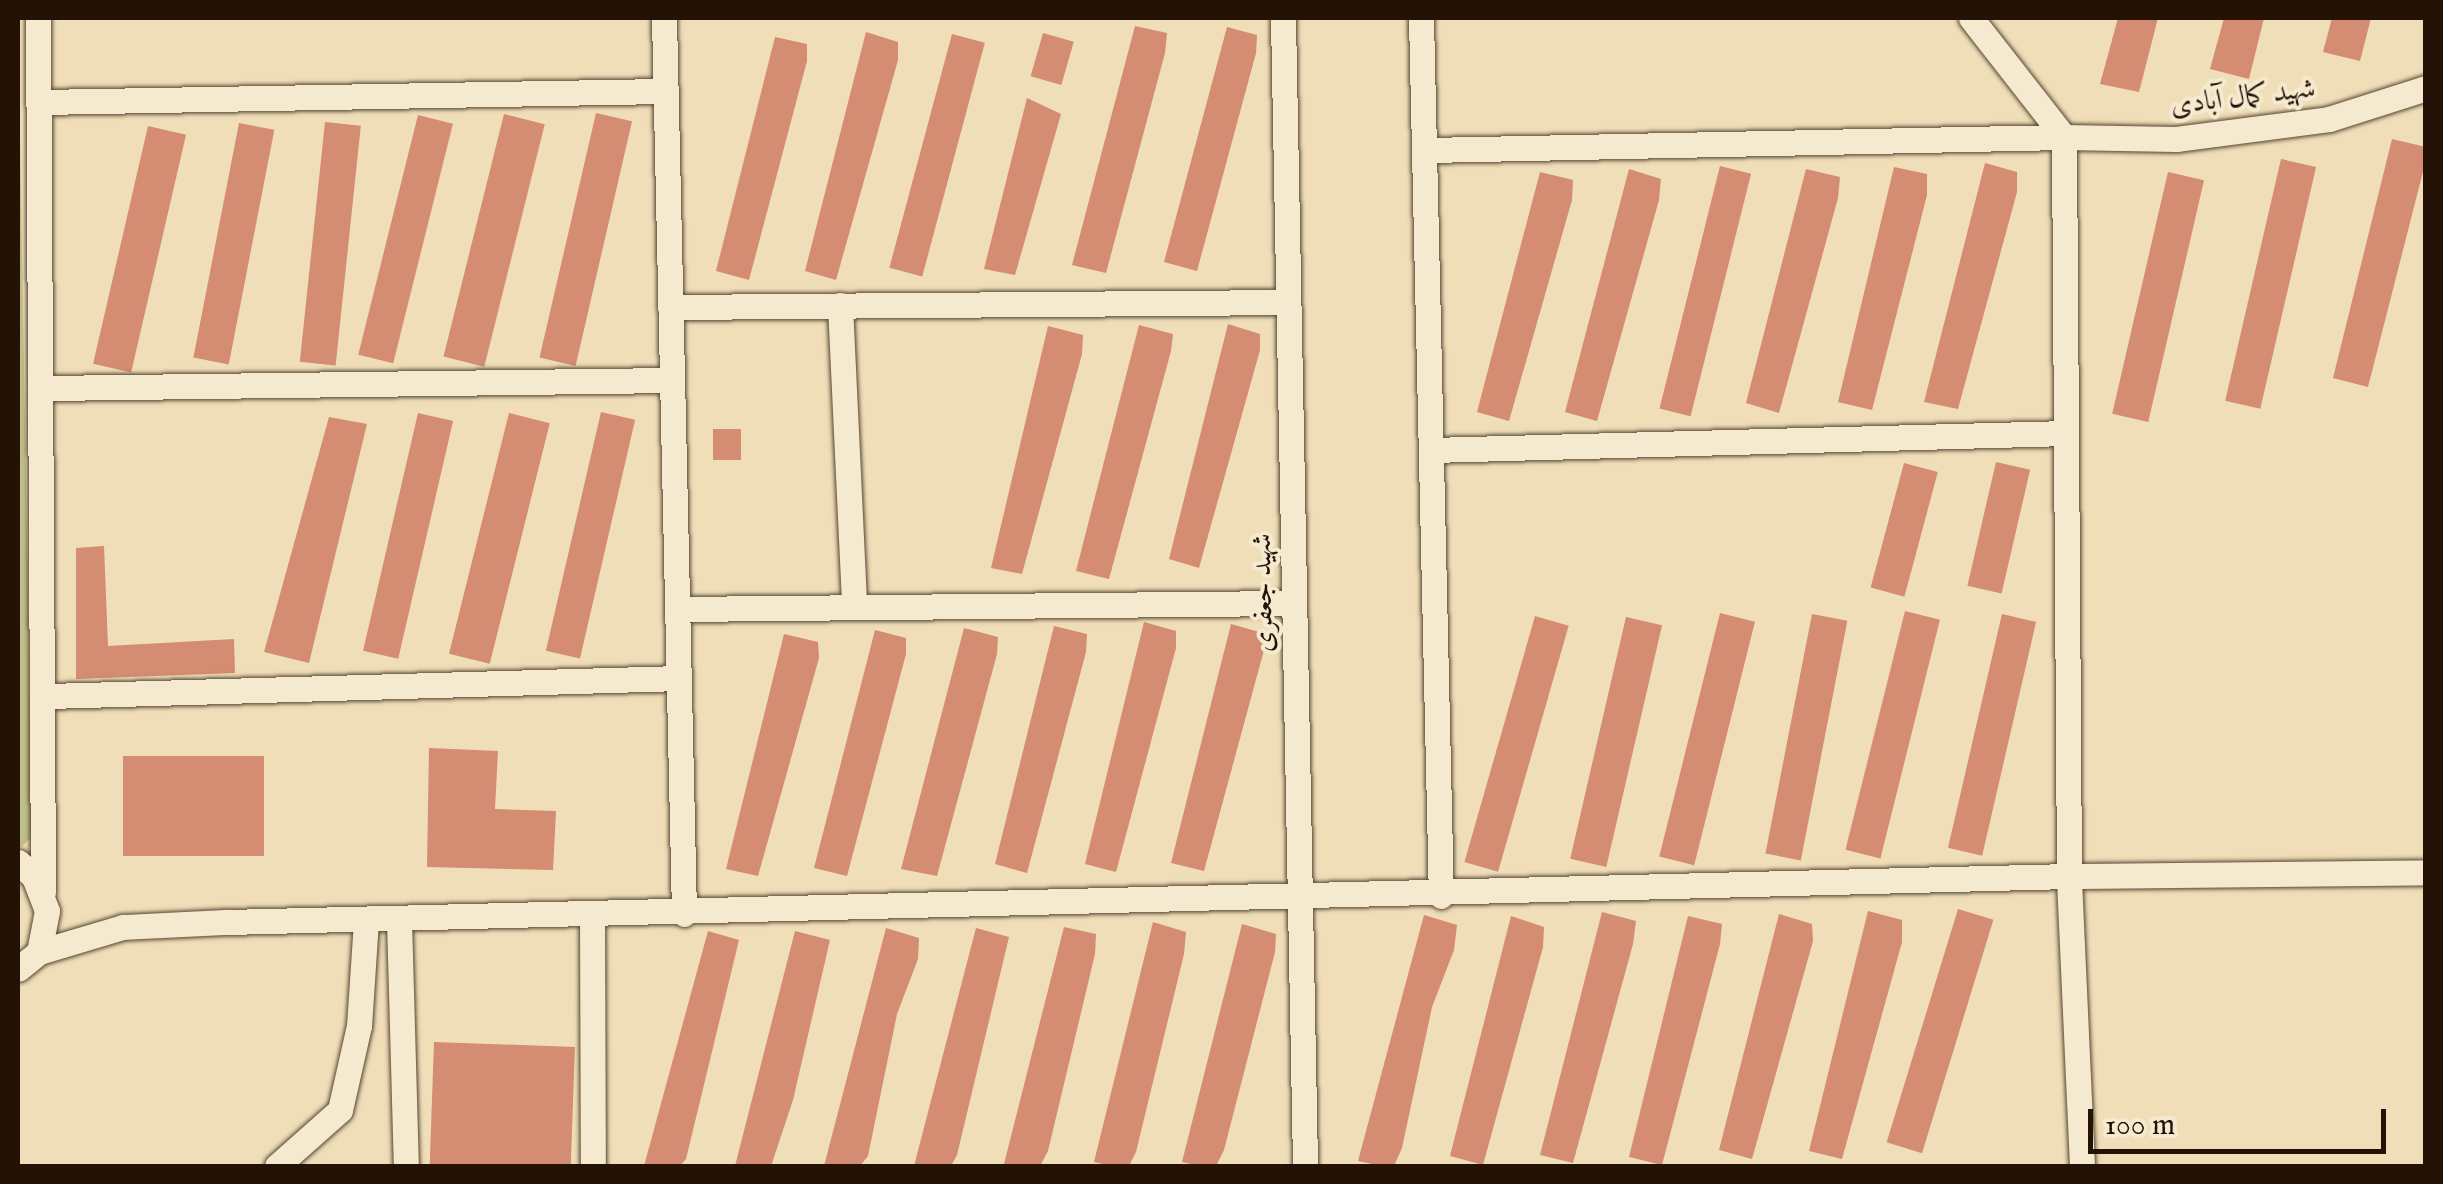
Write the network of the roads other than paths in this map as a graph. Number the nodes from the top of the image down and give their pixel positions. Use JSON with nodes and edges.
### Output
{"nodes":[{"id":1,"x":38,"y":18,"type":"edge"},
{"id":2,"x":664,"y":18,"type":"edge"},
{"id":3,"x":1283,"y":18,"type":"edge"},
{"id":4,"x":1422,"y":18,"type":"edge"},
{"id":5,"x":1971,"y":18,"type":"edge"},
{"id":6,"x":2426,"y":88,"type":"edge"},
{"id":7,"x":665,"y":91,"type":"junction"},
{"id":8,"x":40,"y":102,"type":"junction"},
{"id":9,"x":2064,"y":137,"type":"junction"},
{"id":10,"x":1424,"y":150,"type":"junction"},
{"id":11,"x":1288,"y":302,"type":"junction"},
{"id":12,"x":840,"y":306,"type":"junction"},
{"id":13,"x":670,"y":307,"type":"junction"},
{"id":14,"x":672,"y":380,"type":"junction"},
{"id":15,"x":45,"y":388,"type":"junction"},
{"id":16,"x":2066,"y":433,"type":"junction"},
{"id":17,"x":1431,"y":450,"type":"junction"},
{"id":18,"x":1294,"y":603,"type":"junction"},
{"id":19,"x":854,"y":607,"type":"junction"},
{"id":20,"x":677,"y":609,"type":"junction"},
{"id":21,"x":679,"y":678,"type":"junction"},
{"id":22,"x":48,"y":696,"type":"junction"},
{"id":23,"x":18,"y":862,"type":"edge"},
{"id":24,"x":2426,"y":872,"type":"edge"},
{"id":25,"x":2069,"y":876,"type":"junction"},
{"id":26,"x":42,"y":892,"type":"junction"},
{"id":27,"x":1441,"y":896,"type":"junction"},
{"id":28,"x":1300,"y":900,"type":"junction"},
{"id":29,"x":684,"y":914,"type":"junction"},
{"id":30,"x":592,"y":915,"type":"junction"},
{"id":31,"x":399,"y":920,"type":"junction"},
{"id":32,"x":366,"y":921,"type":"junction"},
{"id":33,"x":39,"y":952,"type":"junction"},
{"id":34,"x":18,"y":969,"type":"edge"},
{"id":35,"x":277,"y":1166,"type":"edge"},
{"id":36,"x":406,"y":1166,"type":"edge"},
{"id":37,"x":593,"y":1166,"type":"edge"},
{"id":38,"x":1305,"y":1166,"type":"edge"},
{"id":39,"x":2082,"y":1166,"type":"edge"}],
"edges":[{"from":1,"to":8,"type":"street"},
{"from":2,"to":7,"type":"street"},
{"from":3,"to":11,"type":"street","name":"شهید جعفری"},
{"from":4,"to":10,"type":"street"},
{"from":5,"to":9,"type":"street"},
{"from":6,"to":9,"type":"street","name":"شهید کمال آبادی"},
{"from":7,"to":8,"type":"street"},
{"from":7,"to":13,"type":"street"},
{"from":8,"to":15,"type":"street"},
{"from":9,"to":10,"type":"street","name":"شهید کمال آبادی"},
{"from":9,"to":16,"type":"street"},
{"from":10,"to":17,"type":"street"},
{"from":11,"to":12,"type":"street"},
{"from":11,"to":18,"type":"street","name":"شهید جعفری"},
{"from":12,"to":13,"type":"street"},
{"from":12,"to":19,"type":"street"},
{"from":13,"to":14,"type":"street"},
{"from":14,"to":15,"type":"street"},
{"from":14,"to":20,"type":"street"},
{"from":15,"to":22,"type":"street"},
{"from":16,"to":17,"type":"street"},
{"from":16,"to":25,"type":"street"},
{"from":17,"to":27,"type":"street"},
{"from":18,"to":19,"type":"street"},
{"from":18,"to":28,"type":"street","name":"شهید جعفری"},
{"from":19,"to":20,"type":"street"},
{"from":20,"to":21,"type":"street"},
{"from":21,"to":22,"type":"street"},
{"from":21,"to":29,"type":"street"},
{"from":22,"to":26,"type":"street"},
{"from":23,"to":26,"type":"street"},
{"from":24,"to":25,"type":"street"},
{"from":25,"to":27,"type":"street"},
{"from":25,"to":39,"type":"street"},
{"from":26,"to":33,"type":"street"},
{"from":27,"to":28,"type":"street"},
{"from":28,"to":29,"type":"street"},
{"from":28,"to":38,"type":"street","name":"شهید جعفری"},
{"from":29,"to":30,"type":"street"},
{"from":30,"to":31,"type":"street"},
{"from":30,"to":37,"type":"street"},
{"from":31,"to":32,"type":"street"},
{"from":31,"to":36,"type":"street"},
{"from":32,"to":33,"type":"street"},
{"from":32,"to":35,"type":"street"},
{"from":33,"to":34,"type":"street"}]}
